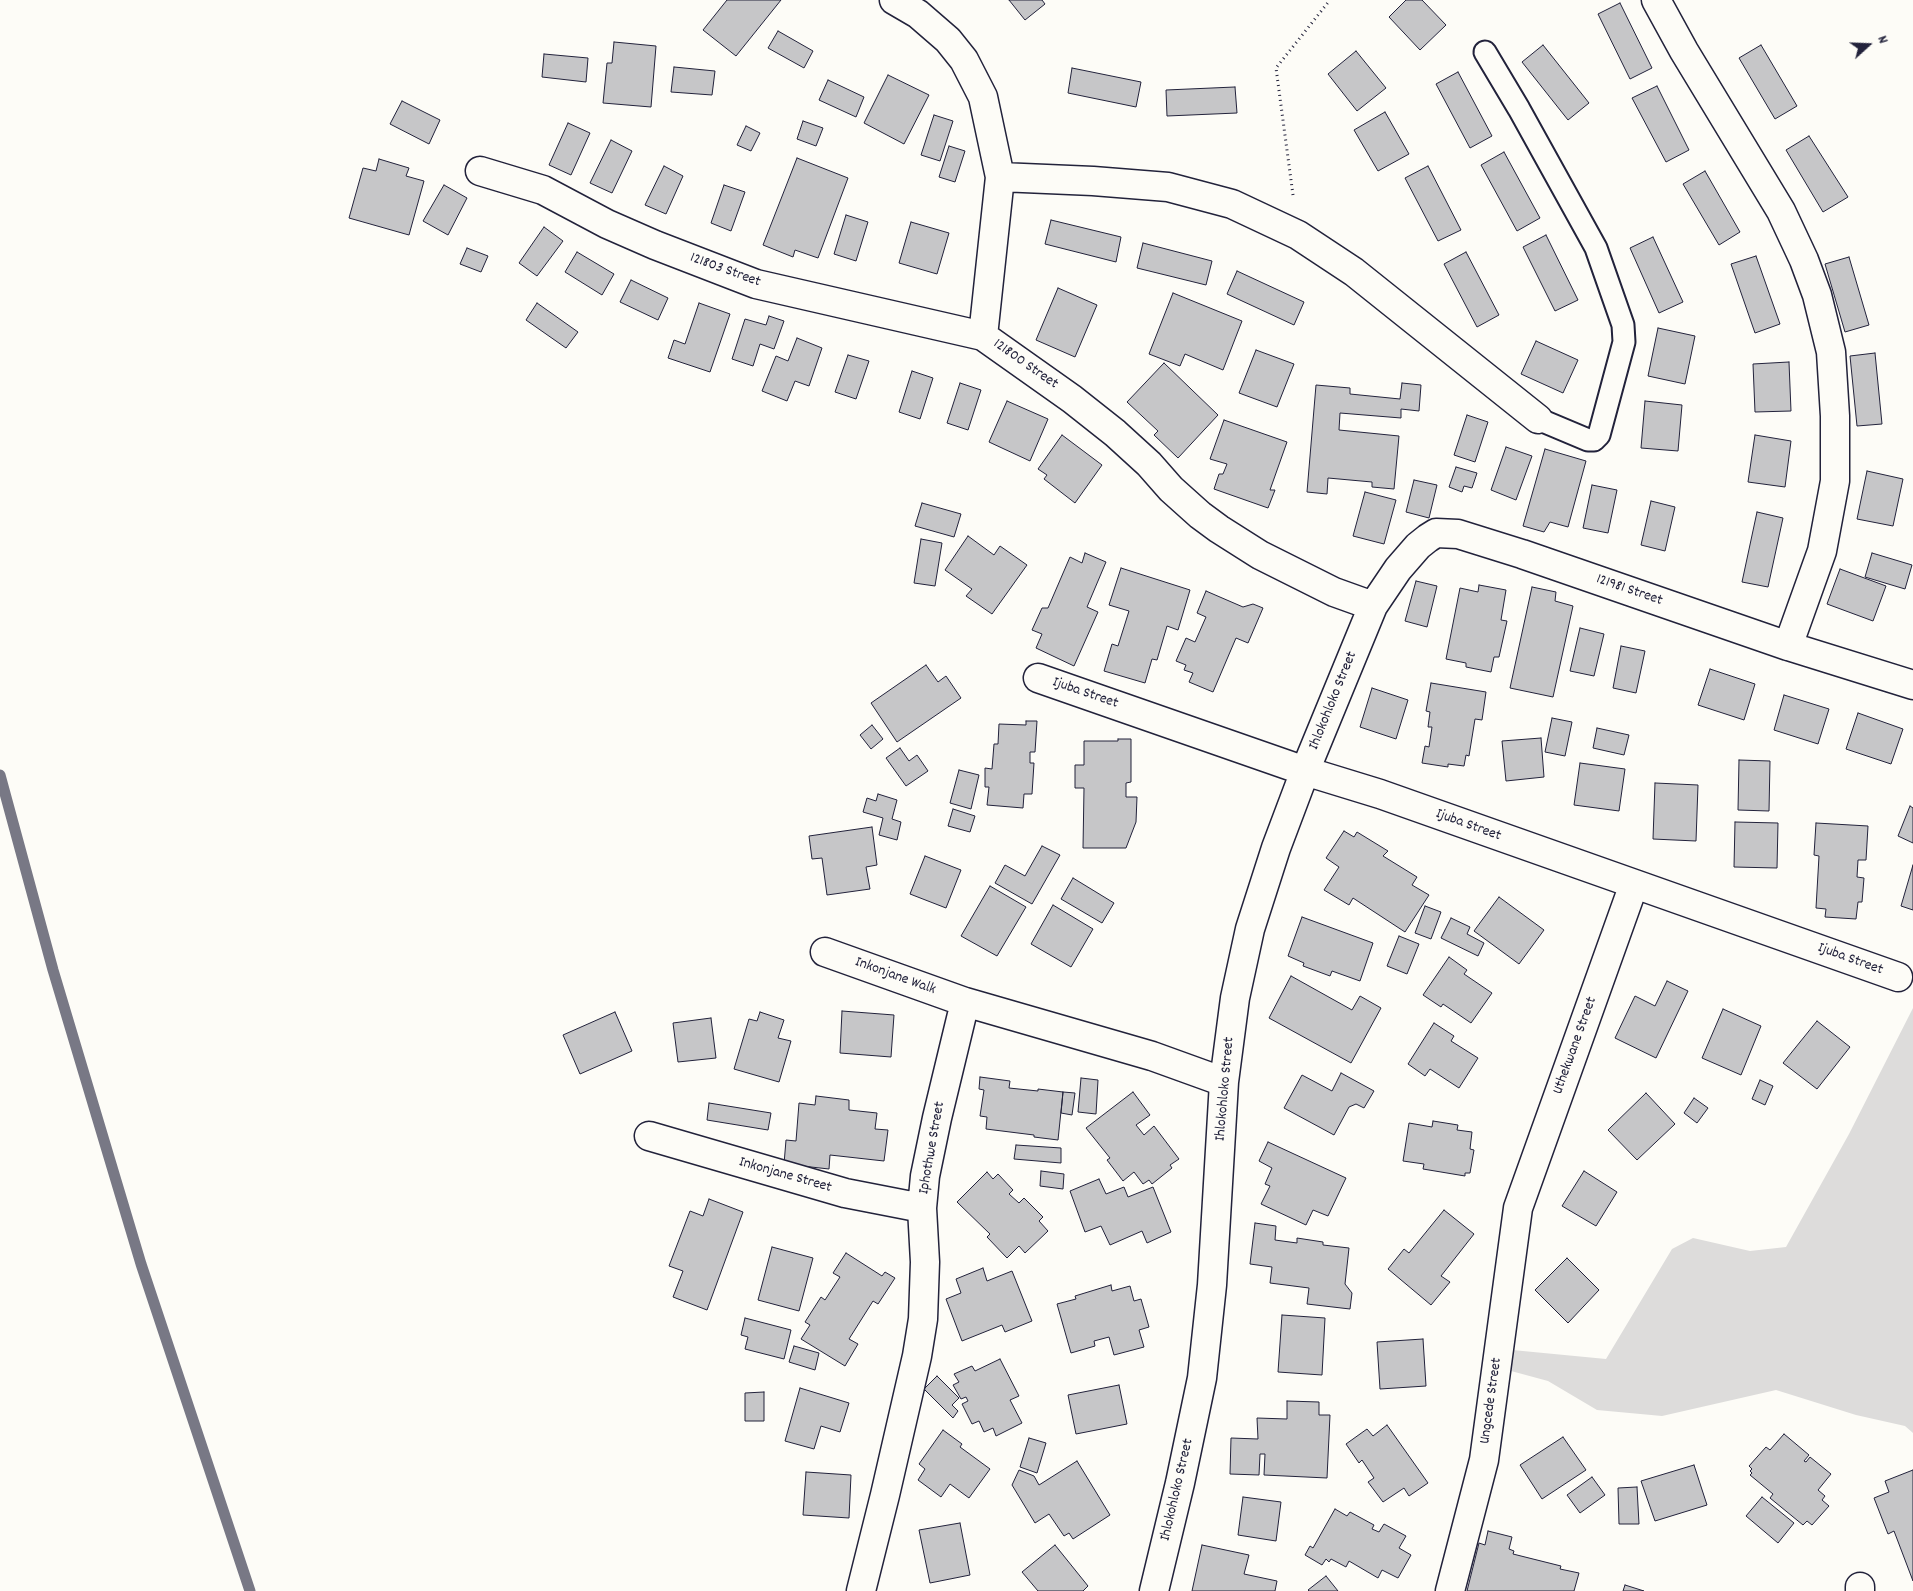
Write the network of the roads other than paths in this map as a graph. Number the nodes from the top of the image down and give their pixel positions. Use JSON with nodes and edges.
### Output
{"nodes":[{"id":1,"x":894,"y":0,"type":"edge"},
{"id":2,"x":1656,"y":0,"type":"edge"},
{"id":3,"x":1485,"y":52,"type":"dead end"},
{"id":4,"x":480,"y":170,"type":"dead end"},
{"id":5,"x":1000,"y":177,"type":"junction"},
{"id":6,"x":983,"y":336,"type":"junction"},
{"id":7,"x":1538,"y":419,"type":"joint"},
{"id":8,"x":1373,"y":606,"type":"junction"},
{"id":9,"x":1788,"y":646,"type":"junction"},
{"id":10,"x":1038,"y":678,"type":"dead end"},
{"id":11,"x":1913,"y":685,"type":"edge"},
{"id":12,"x":1305,"y":771,"type":"junction"},
{"id":13,"x":1634,"y":884,"type":"junction"},
{"id":14,"x":825,"y":952,"type":"dead end"},
{"id":15,"x":1898,"y":977,"type":"dead end"},
{"id":16,"x":965,"y":1002,"type":"junction"},
{"id":17,"x":1224,"y":1082,"type":"junction"},
{"id":18,"x":649,"y":1136,"type":"dead end"},
{"id":19,"x":922,"y":1208,"type":"junction"},
{"id":20,"x":1518,"y":1208,"type":"joint"},
{"id":21,"x":861,"y":1591,"type":"edge"},
{"id":22,"x":1154,"y":1591,"type":"edge"},
{"id":23,"x":1450,"y":1591,"type":"edge"}],
"edges":[{"from":1,"to":5,"type":"street","name":"121800 Street"},
{"from":2,"to":9,"type":"street"},
{"from":3,"to":7,"type":"lane"},
{"from":4,"to":6,"type":"street","name":"121803 Street"},
{"from":5,"to":6,"type":"street","name":"121800 Street"},
{"from":5,"to":7,"type":"street"},
{"from":6,"to":8,"type":"street","name":"121800 Street"},
{"from":8,"to":9,"type":"street","name":"121981 Street"},
{"from":8,"to":12,"type":"street","name":"Ihlokohloko Street"},
{"from":9,"to":11,"type":"street","name":"121981 Street"},
{"from":10,"to":12,"type":"street","name":"Ijuba Street"},
{"from":12,"to":13,"type":"street","name":"Ijuba Street"},
{"from":12,"to":17,"type":"street","name":"Ihlokohloko Street"},
{"from":13,"to":15,"type":"street","name":"Ijuba Street"},
{"from":13,"to":20,"type":"street","name":"Uthekwane Street"},
{"from":14,"to":16,"type":"street","name":"Inkonjane Walk"},
{"from":16,"to":17,"type":"street"},
{"from":16,"to":19,"type":"street","name":"Iphothwe Street"},
{"from":17,"to":22,"type":"street","name":"Ihlokohloko Street"},
{"from":18,"to":19,"type":"street","name":"Inkonjane Street"},
{"from":19,"to":21,"type":"street","name":"Iphothwe Street"},
{"from":20,"to":23,"type":"street","name":"Ungcede Street"}]}
